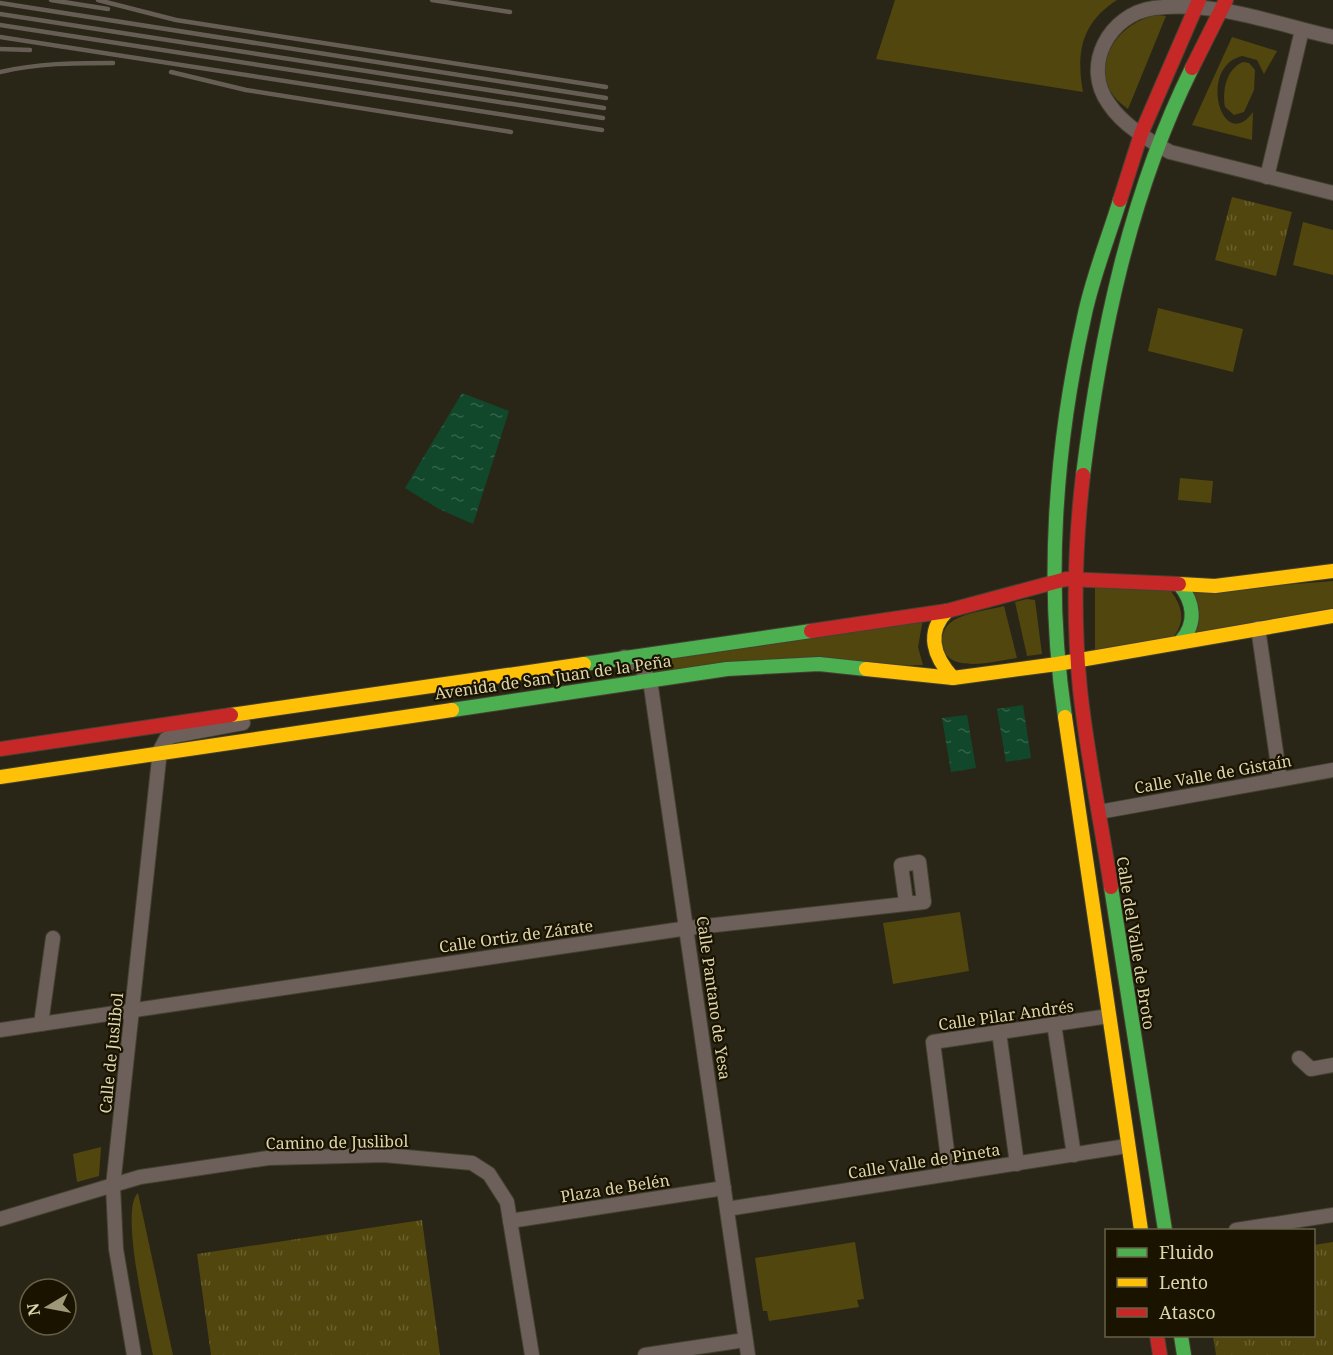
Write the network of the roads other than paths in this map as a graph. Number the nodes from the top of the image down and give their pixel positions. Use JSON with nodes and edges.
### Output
{"nodes":[{"id":1,"x":1197,"y":3,"type":"edge"},
{"id":2,"x":1223,"y":5,"type":"edge"},
{"id":3,"x":1302,"y":30,"type":"junction"},
{"id":4,"x":1333,"y":37,"type":"edge"},
{"id":5,"x":1140,"y":134,"type":"junction"},
{"id":6,"x":1159,"y":146,"type":"junction"},
{"id":7,"x":1267,"y":177,"type":"junction"},
{"id":8,"x":1333,"y":193,"type":"edge"},
{"id":9,"x":1333,"y":572,"type":"edge"},
{"id":10,"x":1078,"y":578,"type":"junction"},
{"id":11,"x":1054,"y":581,"type":"junction"},
{"id":12,"x":1179,"y":584,"type":"junction"},
{"id":13,"x":947,"y":611,"type":"junction"},
{"id":14,"x":1333,"y":616,"type":"edge"},
{"id":15,"x":1258,"y":628,"type":"junction"},
{"id":16,"x":1181,"y":641,"type":"junction"},
{"id":17,"x":624,"y":657,"type":"junction"},
{"id":18,"x":1078,"y":660,"type":"junction"},
{"id":19,"x":1058,"y":664,"type":"junction"},
{"id":20,"x":953,"y":678,"type":"junction"},
{"id":21,"x":650,"y":680,"type":"junction"},
{"id":22,"x":299,"y":704,"type":"junction"},
{"id":23,"x":0,"y":749,"type":"edge"},
{"id":24,"x":159,"y":754,"type":"junction"},
{"id":25,"x":1333,"y":770,"type":"edge"},
{"id":26,"x":0,"y":777,"type":"edge"},
{"id":27,"x":1280,"y":779,"type":"junction"},
{"id":28,"x":1099,"y":812,"type":"junction"},
{"id":29,"x":906,"y":902,"type":"dead end"},
{"id":30,"x":687,"y":928,"type":"junction"},
{"id":31,"x":53,"y":938,"type":"dead end"},
{"id":32,"x":132,"y":1010,"type":"junction"},
{"id":33,"x":1108,"y":1016,"type":"junction"},
{"id":34,"x":41,"y":1024,"type":"junction"},
{"id":35,"x":1054,"y":1024,"type":"junction"},
{"id":36,"x":0,"y":1030,"type":"edge"},
{"id":37,"x":999,"y":1032,"type":"junction"},
{"id":38,"x":1299,"y":1058,"type":"dead end"},
{"id":39,"x":1333,"y":1065,"type":"edge"},
{"id":40,"x":1127,"y":1146,"type":"junction"},
{"id":41,"x":1074,"y":1155,"type":"junction"},
{"id":42,"x":1017,"y":1164,"type":"junction"},
{"id":43,"x":950,"y":1174,"type":"junction"},
{"id":44,"x":113,"y":1186,"type":"junction"},
{"id":45,"x":724,"y":1188,"type":"junction"},
{"id":46,"x":727,"y":1209,"type":"junction"},
{"id":47,"x":1333,"y":1215,"type":"edge"},
{"id":48,"x":0,"y":1219,"type":"edge"},
{"id":49,"x":510,"y":1221,"type":"junction"},
{"id":50,"x":1141,"y":1229,"type":"edge"},
{"id":51,"x":1165,"y":1229,"type":"edge"},
{"id":52,"x":1242,"y":1229,"type":"edge"},
{"id":53,"x":1157,"y":1337,"type":"edge"},
{"id":54,"x":1181,"y":1337,"type":"edge"},
{"id":55,"x":746,"y":1340,"type":"junction"},
{"id":56,"x":134,"y":1355,"type":"edge"},
{"id":57,"x":532,"y":1355,"type":"edge"},
{"id":58,"x":645,"y":1355,"type":"edge"},
{"id":59,"x":748,"y":1355,"type":"edge"},
{"id":60,"x":1160,"y":1355,"type":"edge"},
{"id":61,"x":1184,"y":1355,"type":"edge"}],
"edges":[{"from":1,"to":2,"type":"street"},
{"from":1,"to":5,"type":"main road"},
{"from":1,"to":5,"type":"street"},
{"from":2,"to":3,"type":"street"},
{"from":2,"to":6,"type":"main road","name":"Calle del Valle de Broto"},
{"from":3,"to":4,"type":"street"},
{"from":3,"to":7,"type":"street"},
{"from":5,"to":6,"type":"street"},
{"from":5,"to":11,"type":"main road"},
{"from":6,"to":7,"type":"street"},
{"from":6,"to":10,"type":"main road","name":"Calle del Valle de Broto"},
{"from":7,"to":8,"type":"street"},
{"from":9,"to":12,"type":"main road","name":"Avenida de San Juan de la Peña"},
{"from":10,"to":11,"type":"main road","name":"Avenida de San Juan de la Peña"},
{"from":10,"to":12,"type":"main road","name":"Avenida de San Juan de la Peña"},
{"from":10,"to":18,"type":"main road","name":"Calle del Valle de Broto"},
{"from":11,"to":13,"type":"main road","name":"Avenida de San Juan de la Peña"},
{"from":11,"to":19,"type":"main road"},
{"from":12,"to":16,"type":"main road"},
{"from":13,"to":17,"type":"main road","name":"Avenida de San Juan de la Peña"},
{"from":13,"to":20,"type":"main road"},
{"from":14,"to":15,"type":"main road","name":"Avenida de San Juan de la Peña"},
{"from":15,"to":16,"type":"main road","name":"Avenida de San Juan de la Peña"},
{"from":15,"to":27,"type":"street"},
{"from":16,"to":18,"type":"main road","name":"Avenida de San Juan de la Peña"},
{"from":17,"to":21,"type":"street"},
{"from":17,"to":22,"type":"main road","name":"Avenida de San Juan de la Peña"},
{"from":18,"to":19,"type":"main road","name":"Avenida de San Juan de la Peña"},
{"from":18,"to":28,"type":"main road","name":"Calle del Valle de Broto"},
{"from":19,"to":20,"type":"main road","name":"Avenida de San Juan de la Peña"},
{"from":19,"to":33,"type":"main road"},
{"from":20,"to":21,"type":"main road","name":"Avenida de San Juan de la Peña"},
{"from":21,"to":24,"type":"main road","name":"Avenida de San Juan de la Peña"},
{"from":21,"to":30,"type":"street","name":"Calle Pantano de Yesa"},
{"from":22,"to":23,"type":"main road","name":"Avenida de San Juan de la Peña"},
{"from":22,"to":24,"type":"street","name":"Avenida de San Juan de la Peña"},
{"from":24,"to":26,"type":"main road","name":"Avenida de San Juan de la Peña"},
{"from":24,"to":32,"type":"street","name":"Calle de Juslibol"},
{"from":25,"to":27,"type":"street","name":"Calle Valle de Gistaín"},
{"from":27,"to":28,"type":"street","name":"Calle Valle de Gistaín"},
{"from":28,"to":51,"type":"main road","name":"Calle del Valle de Broto"},
{"from":29,"to":30,"type":"street","name":"Calle Ortiz de Zárate"},
{"from":30,"to":32,"type":"street","name":"Calle Ortiz de Zárate"},
{"from":30,"to":45,"type":"street","name":"Calle Pantano de Yesa"},
{"from":31,"to":34,"type":"street"},
{"from":32,"to":34,"type":"street","name":"Calle Ortiz de Zárate"},
{"from":32,"to":44,"type":"street","name":"Calle de Juslibol"},
{"from":33,"to":35,"type":"street","name":"Calle Pilar Andrés"},
{"from":33,"to":40,"type":"main road"},
{"from":34,"to":36,"type":"street","name":"Calle Ortiz de Zárate"},
{"from":35,"to":37,"type":"street","name":"Calle Pilar Andrés"},
{"from":35,"to":41,"type":"street"},
{"from":37,"to":42,"type":"street"},
{"from":37,"to":43,"type":"street","name":"Calle Pilar Andrés"},
{"from":38,"to":39,"type":"street"},
{"from":40,"to":41,"type":"street","name":"Calle Valle de Pineta"},
{"from":40,"to":50,"type":"main road"},
{"from":41,"to":42,"type":"street","name":"Calle Valle de Pineta"},
{"from":42,"to":43,"type":"street","name":"Calle Valle de Pineta"},
{"from":43,"to":46,"type":"street","name":"Calle Valle de Pineta"},
{"from":44,"to":48,"type":"street","name":"Camino de Juslibol"},
{"from":44,"to":49,"type":"street","name":"Camino de Juslibol"},
{"from":44,"to":56,"type":"street","name":"Calle de Juslibol"},
{"from":45,"to":46,"type":"street","name":"Calle Pantano de Yesa"},
{"from":45,"to":49,"type":"street","name":"Plaza de Belén"},
{"from":46,"to":55,"type":"street","name":"Calle Pantano de Yesa"},
{"from":47,"to":52,"type":"street"},
{"from":49,"to":57,"type":"street","name":"Camino de Juslibol"},
{"from":53,"to":60,"type":"main road"},
{"from":54,"to":61,"type":"main road"},
{"from":55,"to":58,"type":"street"},
{"from":55,"to":59,"type":"street","name":"Calle Pantano de Yesa"}]}
